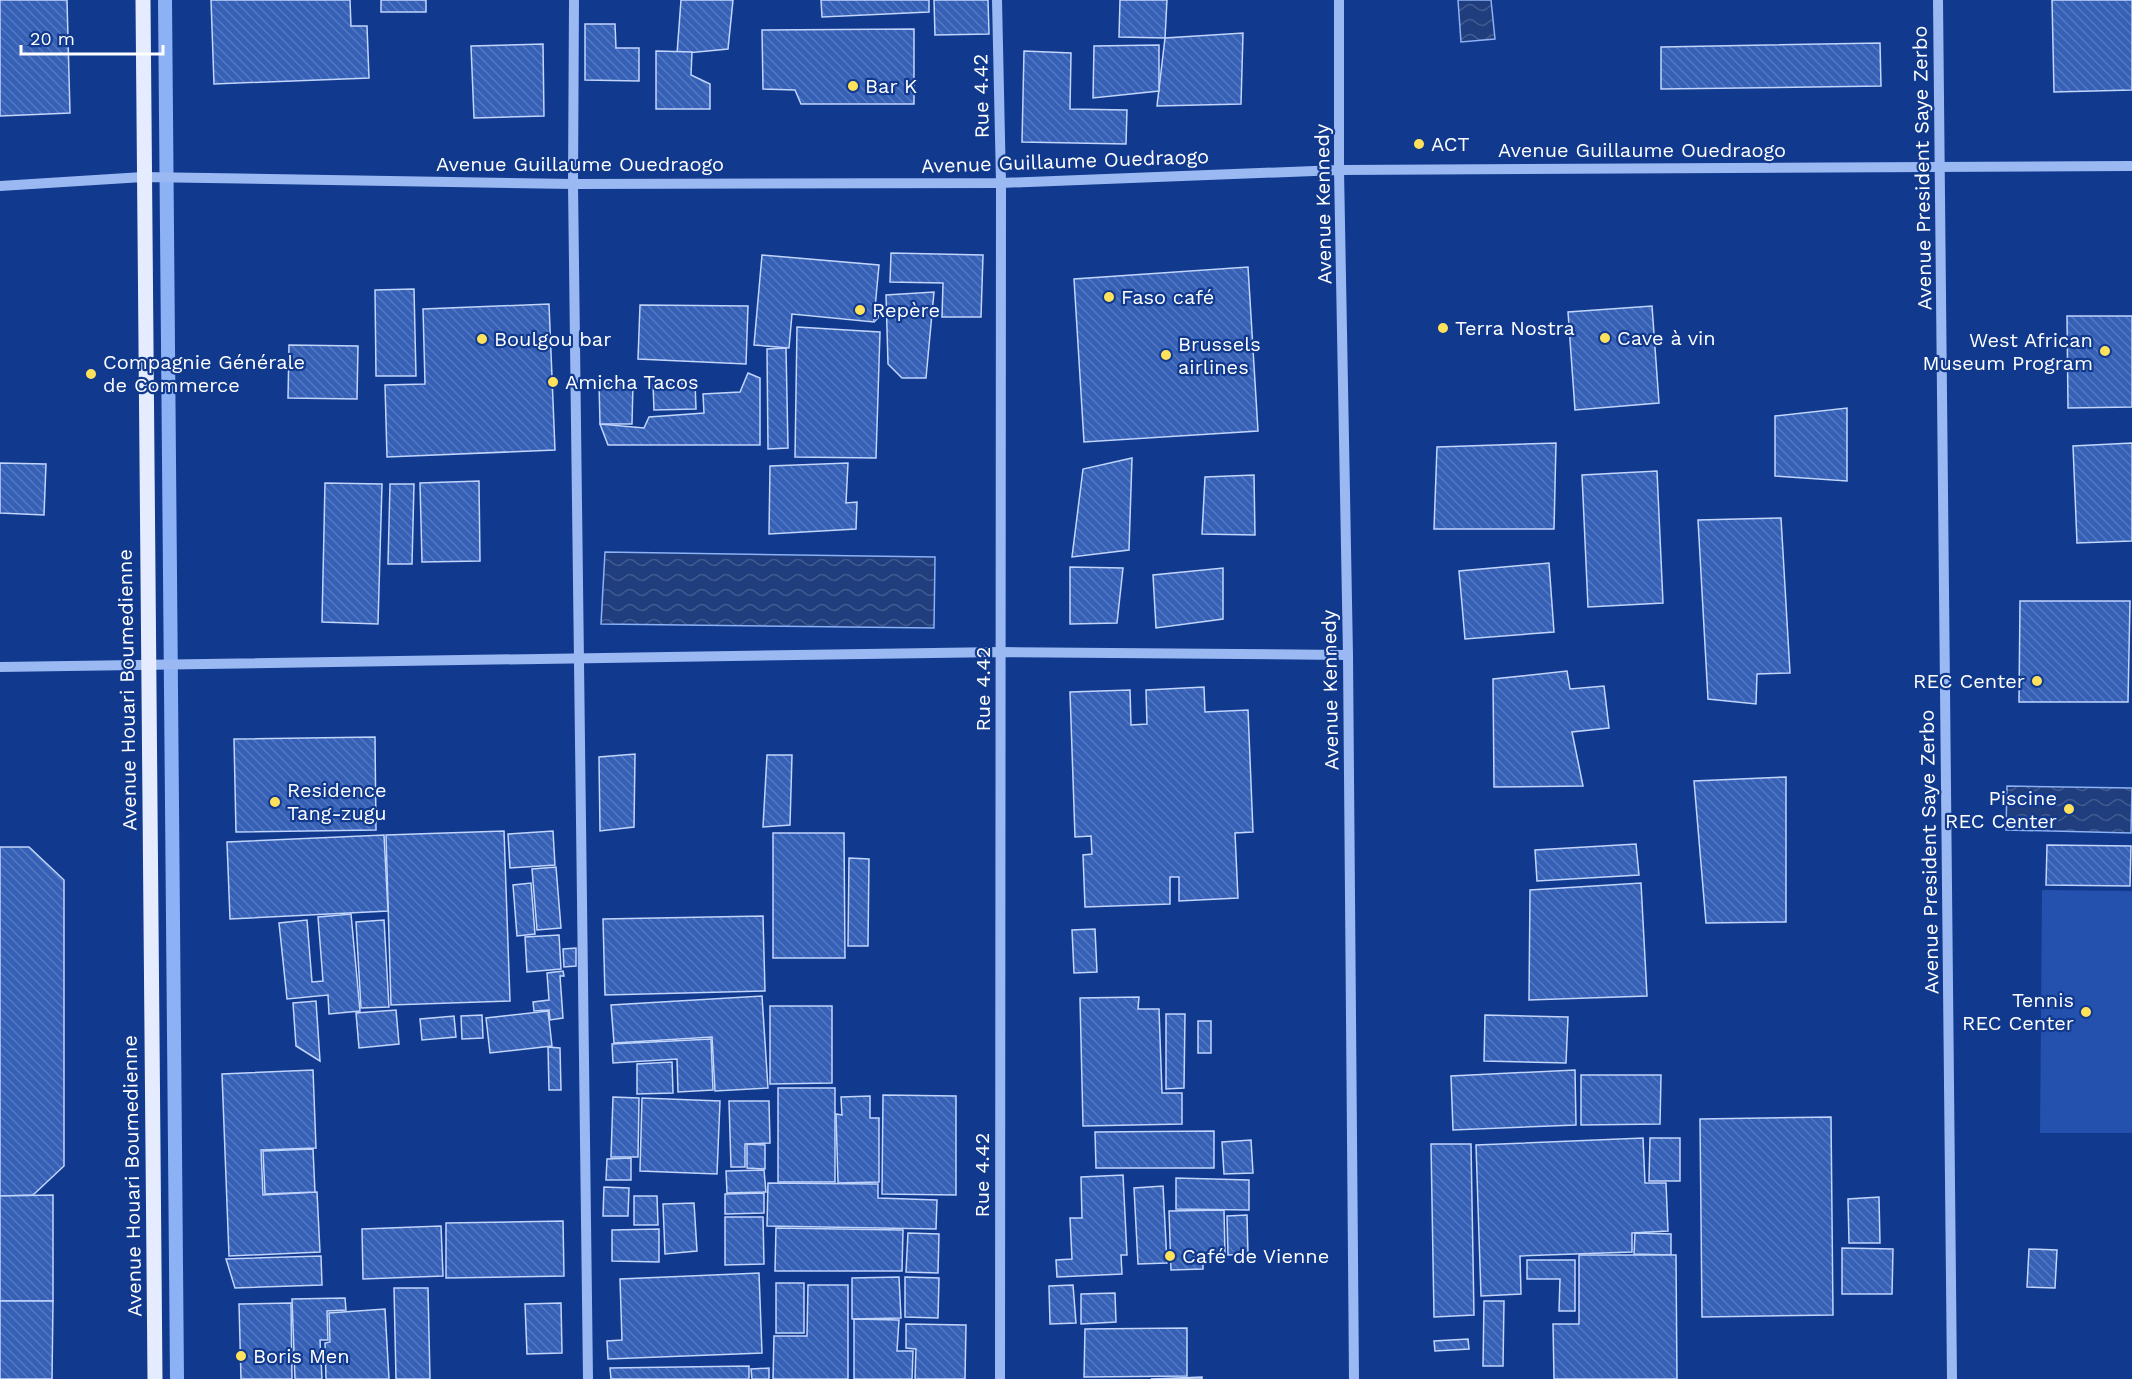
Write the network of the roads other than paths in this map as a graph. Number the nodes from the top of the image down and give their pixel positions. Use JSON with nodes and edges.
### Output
{"nodes":[{"id":1,"x":143,"y":0,"type":"edge"},
{"id":2,"x":574,"y":0,"type":"edge"},
{"id":3,"x":997,"y":0,"type":"edge"},
{"id":4,"x":1339,"y":0,"type":"edge"},
{"id":5,"x":1938,"y":0,"type":"edge"},
{"id":6,"x":2132,"y":166,"type":"edge"},
{"id":7,"x":1940,"y":167,"type":"junction"},
{"id":8,"x":1339,"y":170,"type":"junction"},
{"id":9,"x":144,"y":177,"type":"junction"},
{"id":10,"x":1001,"y":183,"type":"junction"},
{"id":11,"x":573,"y":184,"type":"junction"},
{"id":12,"x":0,"y":186,"type":"edge"},
{"id":13,"x":1001,"y":652,"type":"junction"},
{"id":14,"x":1348,"y":655,"type":"junction"},
{"id":15,"x":580,"y":658,"type":"junction"},
{"id":16,"x":148,"y":665,"type":"junction"},
{"id":17,"x":0,"y":667,"type":"edge"},
{"id":18,"x":155,"y":1379,"type":"edge"},
{"id":19,"x":588,"y":1379,"type":"edge"},
{"id":20,"x":1000,"y":1379,"type":"edge"},
{"id":21,"x":1354,"y":1379,"type":"edge"},
{"id":22,"x":1952,"y":1379,"type":"edge"}],
"edges":[{"from":1,"to":9,"type":"main road","name":"Avenue Houari Boumedienne"},
{"from":2,"to":11,"type":"street"},
{"from":3,"to":10,"type":"street","name":"Rue 4.42"},
{"from":4,"to":8,"type":"street","name":"Avenue Kennedy"},
{"from":5,"to":7,"type":"street","name":"Avenue President Saye Zerbo"},
{"from":6,"to":7,"type":"street","name":"Avenue Guillaume Ouedraogo"},
{"from":7,"to":8,"type":"street","name":"Avenue Guillaume Ouedraogo"},
{"from":7,"to":22,"type":"street","name":"Avenue President Saye Zerbo"},
{"from":8,"to":10,"type":"street","name":"Avenue Guillaume Ouedraogo"},
{"from":8,"to":14,"type":"street","name":"Avenue Kennedy"},
{"from":9,"to":11,"type":"street","name":"Avenue Guillaume Ouedraogo"},
{"from":9,"to":12,"type":"street","name":"Avenue Guillaume Ouedraogo"},
{"from":9,"to":16,"type":"main road","name":"Avenue Houari Boumedienne"},
{"from":10,"to":11,"type":"street","name":"Avenue Guillaume Ouedraogo"},
{"from":10,"to":13,"type":"street","name":"Rue 4.42"},
{"from":11,"to":15,"type":"street"},
{"from":13,"to":14,"type":"street"},
{"from":13,"to":15,"type":"street"},
{"from":13,"to":20,"type":"street","name":"Rue 4.42"},
{"from":14,"to":21,"type":"street","name":"Avenue Kennedy"},
{"from":15,"to":16,"type":"street"},
{"from":15,"to":19,"type":"street"},
{"from":16,"to":17,"type":"street"},
{"from":16,"to":18,"type":"main road","name":"Avenue Houari Boumedienne"}]}
